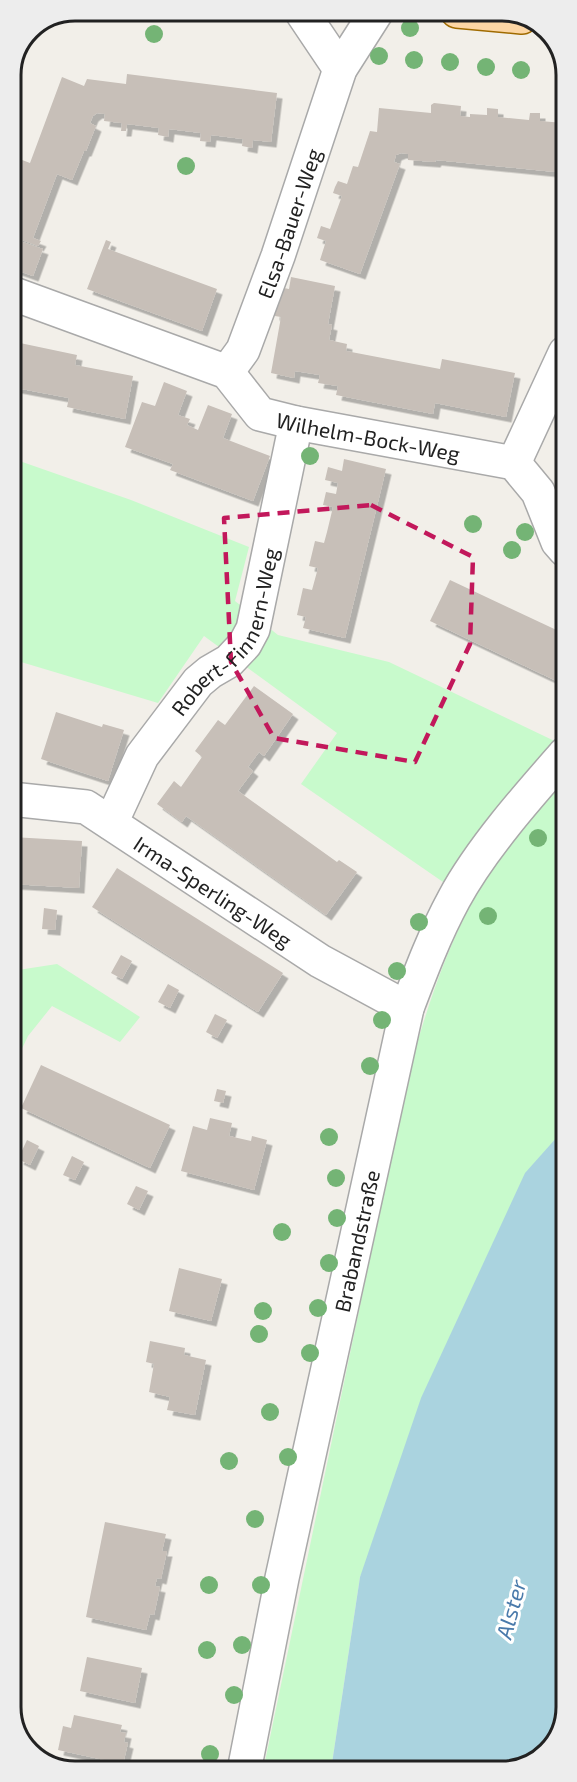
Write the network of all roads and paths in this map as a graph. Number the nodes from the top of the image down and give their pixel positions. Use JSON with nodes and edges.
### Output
{"nodes":[{"id":1,"x":308,"y":21,"type":"edge"},
{"id":2,"x":372,"y":21,"type":"edge"},
{"id":3,"x":340,"y":69,"type":"junction"},
{"id":4,"x":21,"y":297,"type":"edge"},
{"id":5,"x":227,"y":372,"type":"junction"},
{"id":6,"x":556,"y":372,"type":"edge"},
{"id":7,"x":296,"y":423,"type":"junction"},
{"id":8,"x":514,"y":463,"type":"junction"},
{"id":9,"x":556,"y":537,"type":"edge"},
{"id":10,"x":556,"y":765,"type":"edge"},
{"id":11,"x":21,"y":800,"type":"edge"},
{"id":12,"x":111,"y":823,"type":"junction"},
{"id":13,"x":407,"y":1008,"type":"junction"},
{"id":14,"x":246,"y":1761,"type":"edge"}],
"edges":[{"from":1,"to":3,"type":"street"},
{"from":2,"to":3,"type":"street","name":"Elsa-Bauer-Weg"},
{"from":3,"to":5,"type":"street","name":"Elsa-Bauer-Weg"},
{"from":4,"to":5,"type":"street"},
{"from":5,"to":7,"type":"street","name":"Wilhelm-Bock-Weg"},
{"from":6,"to":8,"type":"street"},
{"from":7,"to":8,"type":"street","name":"Wilhelm-Bock-Weg"},
{"from":7,"to":12,"type":"street","name":"Robert-Finnern-Weg"},
{"from":8,"to":9,"type":"street"},
{"from":10,"to":13,"type":"street","name":"Brabandstraße"},
{"from":11,"to":12,"type":"street","name":"Irma-Sperling-Weg"},
{"from":12,"to":13,"type":"street","name":"Irma-Sperling-Weg"},
{"from":13,"to":14,"type":"street","name":"Brabandstraße"}]}
